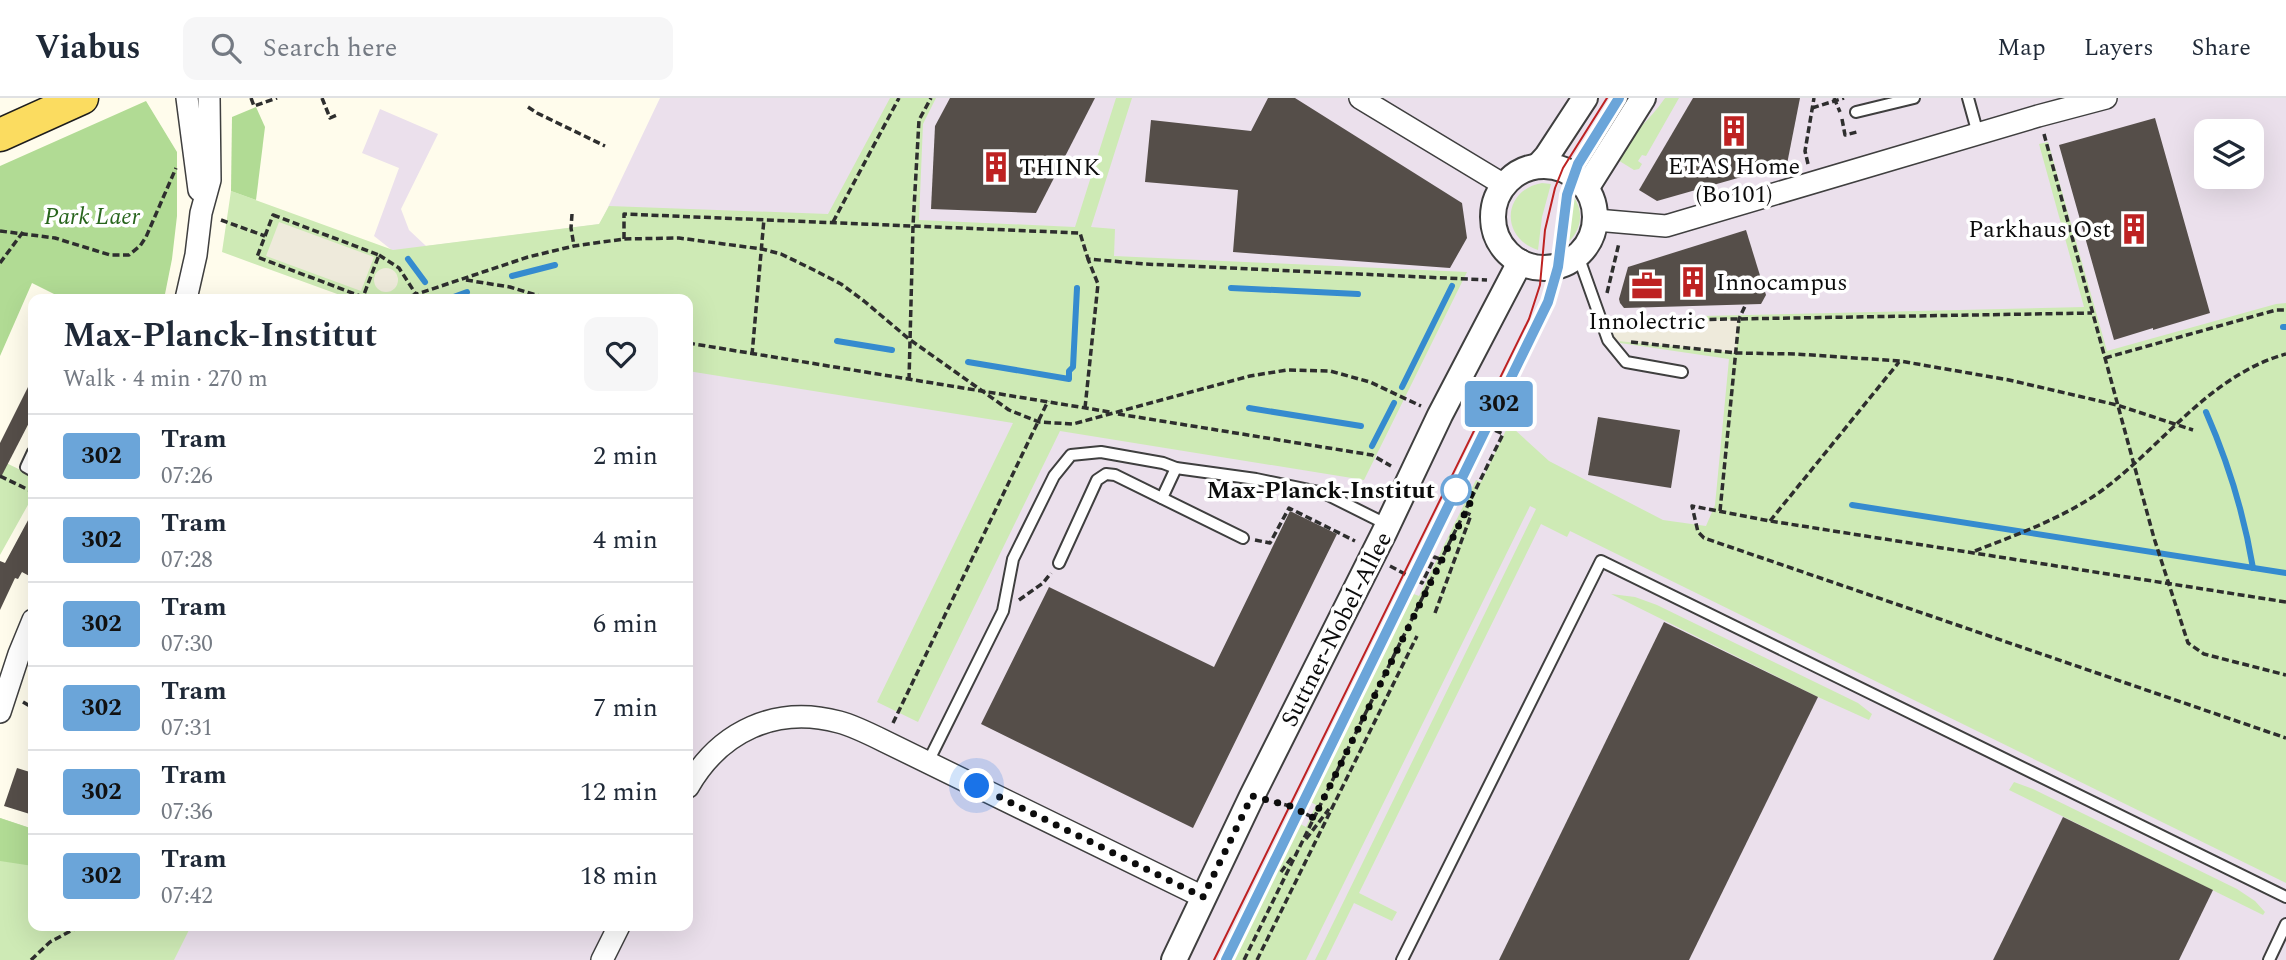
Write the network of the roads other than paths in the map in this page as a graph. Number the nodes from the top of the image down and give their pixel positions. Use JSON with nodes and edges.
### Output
{"nodes":[{"id":1,"x":82,"y":98,"type":"edge"},
{"id":2,"x":187,"y":98,"type":"edge"},
{"id":3,"x":209,"y":98,"type":"edge"},
{"id":4,"x":1360,"y":98,"type":"edge"},
{"id":5,"x":1584,"y":98,"type":"edge"},
{"id":6,"x":1643,"y":98,"type":"edge"},
{"id":7,"x":1914,"y":98,"type":"edge"},
{"id":8,"x":1968,"y":98,"type":"edge"},
{"id":9,"x":2106,"y":98,"type":"edge"},
{"id":10,"x":1856,"y":112,"type":"dead end"},
{"id":11,"x":1978,"y":134,"type":"junction"},
{"id":12,"x":0,"y":135,"type":"edge"},
{"id":13,"x":1538,"y":166,"type":"junction"},
{"id":14,"x":1504,"y":185,"type":"junction"},
{"id":15,"x":1587,"y":187,"type":"junction"},
{"id":16,"x":201,"y":213,"type":"junction"},
{"id":17,"x":1596,"y":220,"type":"junction"},
{"id":18,"x":1576,"y":258,"type":"junction"},
{"id":19,"x":1515,"y":272,"type":"junction"},
{"id":20,"x":187,"y":294,"type":"edge"},
{"id":21,"x":1682,"y":372,"type":"dead end"},
{"id":22,"x":1176,"y":468,"type":"junction"},
{"id":23,"x":1162,"y":498,"type":"junction"},
{"id":24,"x":1388,"y":525,"type":"junction"},
{"id":25,"x":1243,"y":538,"type":"road end"},
{"id":26,"x":1059,"y":563,"type":"road end"},
{"id":27,"x":28,"y":632,"type":"edge"},
{"id":28,"x":0,"y":712,"type":"edge"},
{"id":29,"x":928,"y":762,"type":"junction"},
{"id":30,"x":693,"y":778,"type":"edge"},
{"id":31,"x":1203,"y":897,"type":"junction"},
{"id":32,"x":2286,"y":897,"type":"edge"},
{"id":33,"x":2286,"y":924,"type":"edge"},
{"id":34,"x":616,"y":931,"type":"edge"},
{"id":35,"x":602,"y":960,"type":"edge"},
{"id":36,"x":1174,"y":960,"type":"edge"},
{"id":37,"x":1402,"y":960,"type":"edge"},
{"id":38,"x":2269,"y":960,"type":"edge"}],
"edges":[{"from":1,"to":12,"type":"main road"},
{"from":2,"to":16,"type":"street"},
{"from":3,"to":16,"type":"street"},
{"from":4,"to":14,"type":"street"},
{"from":5,"to":13,"type":"street"},
{"from":6,"to":15,"type":"street"},
{"from":7,"to":10,"type":"lane"},
{"from":8,"to":11,"type":"lane"},
{"from":9,"to":11,"type":"street"},
{"from":11,"to":17,"type":"street"},
{"from":13,"to":14,"type":"street"},
{"from":13,"to":15,"type":"street"},
{"from":14,"to":19,"type":"street"},
{"from":15,"to":17,"type":"street"},
{"from":16,"to":20,"type":"street"},
{"from":17,"to":18,"type":"street"},
{"from":18,"to":19,"type":"street"},
{"from":18,"to":21,"type":"lane"},
{"from":19,"to":24,"type":"street","name":"Suttner-Nobel-Allee"},
{"from":22,"to":23,"type":"lane"},
{"from":22,"to":24,"type":"lane"},
{"from":22,"to":29,"type":"lane"},
{"from":23,"to":25,"type":"lane"},
{"from":23,"to":26,"type":"lane"},
{"from":24,"to":31,"type":"street","name":"Suttner-Nobel-Allee"},
{"from":27,"to":28,"type":"street"},
{"from":29,"to":30,"type":"street"},
{"from":29,"to":31,"type":"street"},
{"from":31,"to":36,"type":"street","name":"Suttner-Nobel-Allee"},
{"from":32,"to":37,"type":"lane"},
{"from":33,"to":38,"type":"lane"},
{"from":34,"to":35,"type":"street"}]}
